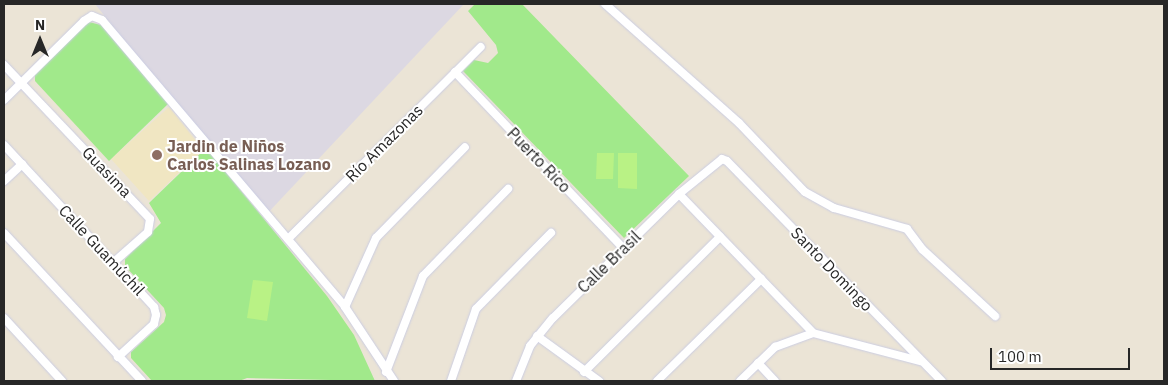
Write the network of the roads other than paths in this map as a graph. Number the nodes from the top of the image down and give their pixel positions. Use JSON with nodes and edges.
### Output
{"nodes":[{"id":1,"x":605,"y":4,"type":"edge"},
{"id":2,"x":481,"y":48,"type":"dead end"},
{"id":3,"x":4,"y":65,"type":"edge"},
{"id":4,"x":455,"y":72,"type":"junction"},
{"id":5,"x":22,"y":83,"type":"junction"},
{"id":6,"x":4,"y":100,"type":"edge"},
{"id":7,"x":4,"y":145,"type":"edge"},
{"id":8,"x":465,"y":147,"type":"dead end"},
{"id":9,"x":722,"y":159,"type":"joint"},
{"id":10,"x":22,"y":164,"type":"junction"},
{"id":11,"x":4,"y":181,"type":"edge"},
{"id":12,"x":508,"y":189,"type":"dead end"},
{"id":13,"x":679,"y":194,"type":"junction"},
{"id":14,"x":4,"y":233,"type":"edge"},
{"id":15,"x":551,"y":233,"type":"dead end"},
{"id":16,"x":720,"y":237,"type":"junction"},
{"id":17,"x":288,"y":239,"type":"junction"},
{"id":18,"x":623,"y":248,"type":"junction"},
{"id":19,"x":114,"y":262,"type":"junction"},
{"id":20,"x":761,"y":279,"type":"junction"},
{"id":21,"x":345,"y":307,"type":"junction"},
{"id":22,"x":995,"y":316,"type":"dead end"},
{"id":23,"x":4,"y":318,"type":"edge"},
{"id":24,"x":812,"y":333,"type":"junction"},
{"id":25,"x":537,"y":336,"type":"junction"},
{"id":26,"x":118,"y":357,"type":"junction"},
{"id":27,"x":922,"y":362,"type":"junction"},
{"id":28,"x":758,"y":363,"type":"junction"},
{"id":29,"x":386,"y":372,"type":"junction"},
{"id":30,"x":584,"y":372,"type":"junction"},
{"id":31,"x":62,"y":381,"type":"edge"},
{"id":32,"x":142,"y":381,"type":"edge"},
{"id":33,"x":394,"y":381,"type":"edge"},
{"id":34,"x":451,"y":381,"type":"edge"},
{"id":35,"x":516,"y":381,"type":"edge"},
{"id":36,"x":599,"y":381,"type":"edge"},
{"id":37,"x":657,"y":381,"type":"edge"},
{"id":38,"x":740,"y":381,"type":"edge"},
{"id":39,"x":775,"y":381,"type":"edge"},
{"id":40,"x":942,"y":381,"type":"edge"}],
"edges":[{"from":1,"to":22,"type":"street"},
{"from":2,"to":4,"type":"street","name":"Río Amazonas"},
{"from":3,"to":5,"type":"street"},
{"from":4,"to":17,"type":"street","name":"Río Amazonas"},
{"from":4,"to":18,"type":"street","name":"Puerto Rico"},
{"from":5,"to":6,"type":"street"},
{"from":5,"to":17,"type":"street"},
{"from":5,"to":19,"type":"street","name":"Guasima"},
{"from":7,"to":10,"type":"street","name":"Calle Guamúchil"},
{"from":8,"to":21,"type":"street"},
{"from":9,"to":13,"type":"street","name":"Calle Brasil"},
{"from":9,"to":27,"type":"street","name":"Santo Domingo"},
{"from":10,"to":11,"type":"street"},
{"from":10,"to":19,"type":"street","name":"Calle Guamúchil"},
{"from":12,"to":29,"type":"street"},
{"from":13,"to":16,"type":"street"},
{"from":13,"to":18,"type":"street","name":"Calle Brasil"},
{"from":14,"to":26,"type":"street"},
{"from":15,"to":34,"type":"street"},
{"from":16,"to":20,"type":"street"},
{"from":16,"to":30,"type":"street"},
{"from":17,"to":21,"type":"street"},
{"from":18,"to":25,"type":"street","name":"Calle Brasil"},
{"from":19,"to":26,"type":"street","name":"Calle Guamúchil"},
{"from":20,"to":24,"type":"street"},
{"from":20,"to":37,"type":"street"},
{"from":21,"to":29,"type":"street"},
{"from":23,"to":31,"type":"street"},
{"from":24,"to":27,"type":"street"},
{"from":24,"to":28,"type":"street"},
{"from":25,"to":30,"type":"street"},
{"from":25,"to":35,"type":"street","name":"Calle Brasil"},
{"from":26,"to":32,"type":"street"},
{"from":27,"to":40,"type":"street","name":"Santo Domingo"},
{"from":28,"to":38,"type":"street"},
{"from":28,"to":39,"type":"street"},
{"from":29,"to":33,"type":"street"},
{"from":30,"to":36,"type":"street"}]}
